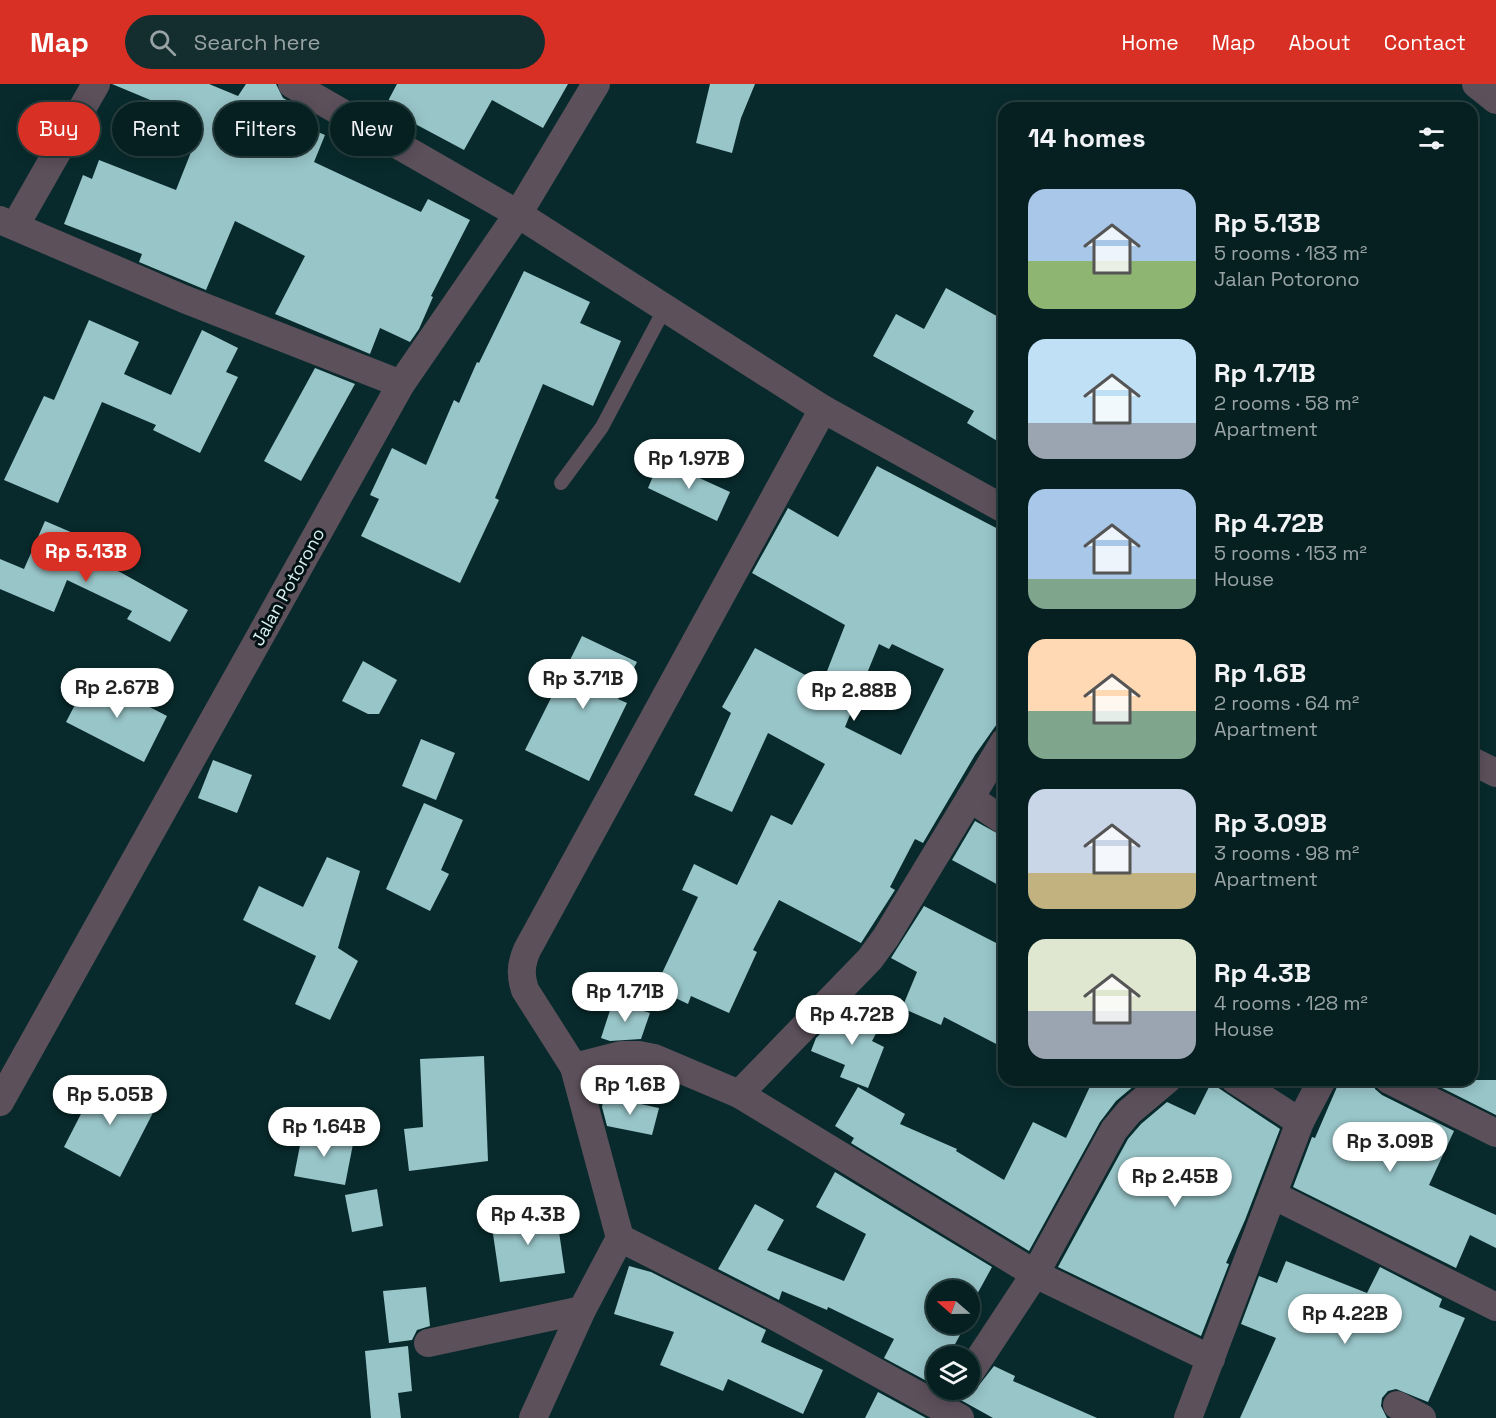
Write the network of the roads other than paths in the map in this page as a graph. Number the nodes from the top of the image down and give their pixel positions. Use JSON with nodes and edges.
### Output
{"nodes":[{"id":1,"x":96,"y":84,"type":"edge"},
{"id":2,"x":292,"y":84,"type":"edge"},
{"id":3,"x":596,"y":84,"type":"edge"},
{"id":4,"x":1476,"y":84,"type":"edge"},
{"id":5,"x":1496,"y":100,"type":"edge"},
{"id":6,"x":518,"y":214,"type":"junction"},
{"id":7,"x":8,"y":223,"type":"edge"},
{"id":8,"x":665,"y":308,"type":"junction"},
{"id":9,"x":401,"y":384,"type":"junction"},
{"id":10,"x":823,"y":409,"type":"junction"},
{"id":11,"x":561,"y":483,"type":"dead end"},
{"id":12,"x":998,"y":506,"type":"edge"},
{"id":13,"x":998,"y":752,"type":"edge"},
{"id":14,"x":1478,"y":764,"type":"edge"},
{"id":15,"x":1496,"y":773,"type":"edge"},
{"id":16,"x":970,"y":798,"type":"junction"},
{"id":17,"x":998,"y":817,"type":"edge"},
{"id":18,"x":574,"y":1067,"type":"junction"},
{"id":19,"x":1160,"y":1086,"type":"edge"},
{"id":20,"x":1244,"y":1086,"type":"edge"},
{"id":21,"x":1319,"y":1086,"type":"edge"},
{"id":22,"x":1401,"y":1086,"type":"edge"},
{"id":23,"x":739,"y":1095,"type":"junction"},
{"id":24,"x":0,"y":1102,"type":"edge"},
{"id":25,"x":1300,"y":1122,"type":"junction"},
{"id":26,"x":1496,"y":1133,"type":"edge"},
{"id":27,"x":1273,"y":1195,"type":"junction"},
{"id":28,"x":620,"y":1238,"type":"junction"},
{"id":29,"x":1035,"y":1274,"type":"junction"},
{"id":30,"x":1496,"y":1307,"type":"edge"},
{"id":31,"x":582,"y":1310,"type":"junction"},
{"id":32,"x":428,"y":1343,"type":"dead end"},
{"id":33,"x":980,"y":1357,"type":"edge"},
{"id":34,"x":1211,"y":1359,"type":"junction"},
{"id":35,"x":1397,"y":1405,"type":"dead end"},
{"id":36,"x":951,"y":1409,"type":"edge"},
{"id":37,"x":534,"y":1418,"type":"edge"},
{"id":38,"x":1188,"y":1418,"type":"edge"},
{"id":39,"x":1422,"y":1418,"type":"edge"}],
"edges":[{"from":1,"to":7,"type":"street"},
{"from":2,"to":6,"type":"street"},
{"from":3,"to":6,"type":"street","name":"Jalan Potorono"},
{"from":4,"to":5,"type":"street"},
{"from":6,"to":8,"type":"street"},
{"from":6,"to":9,"type":"street","name":"Jalan Potorono"},
{"from":7,"to":9,"type":"street"},
{"from":8,"to":10,"type":"street"},
{"from":8,"to":11,"type":"lane"},
{"from":9,"to":24,"type":"street","name":"Jalan Potorono"},
{"from":10,"to":12,"type":"street"},
{"from":10,"to":18,"type":"street"},
{"from":13,"to":16,"type":"street"},
{"from":14,"to":15,"type":"street"},
{"from":16,"to":17,"type":"street"},
{"from":16,"to":23,"type":"street"},
{"from":18,"to":23,"type":"street"},
{"from":18,"to":28,"type":"street"},
{"from":19,"to":29,"type":"street"},
{"from":20,"to":25,"type":"street"},
{"from":21,"to":25,"type":"street"},
{"from":22,"to":26,"type":"street"},
{"from":23,"to":29,"type":"street"},
{"from":25,"to":27,"type":"street"},
{"from":27,"to":30,"type":"street"},
{"from":27,"to":34,"type":"street"},
{"from":28,"to":31,"type":"street"},
{"from":28,"to":36,"type":"street"},
{"from":29,"to":33,"type":"street"},
{"from":29,"to":34,"type":"street"},
{"from":31,"to":32,"type":"street"},
{"from":31,"to":37,"type":"street"},
{"from":34,"to":38,"type":"street"},
{"from":35,"to":39,"type":"street"}]}
